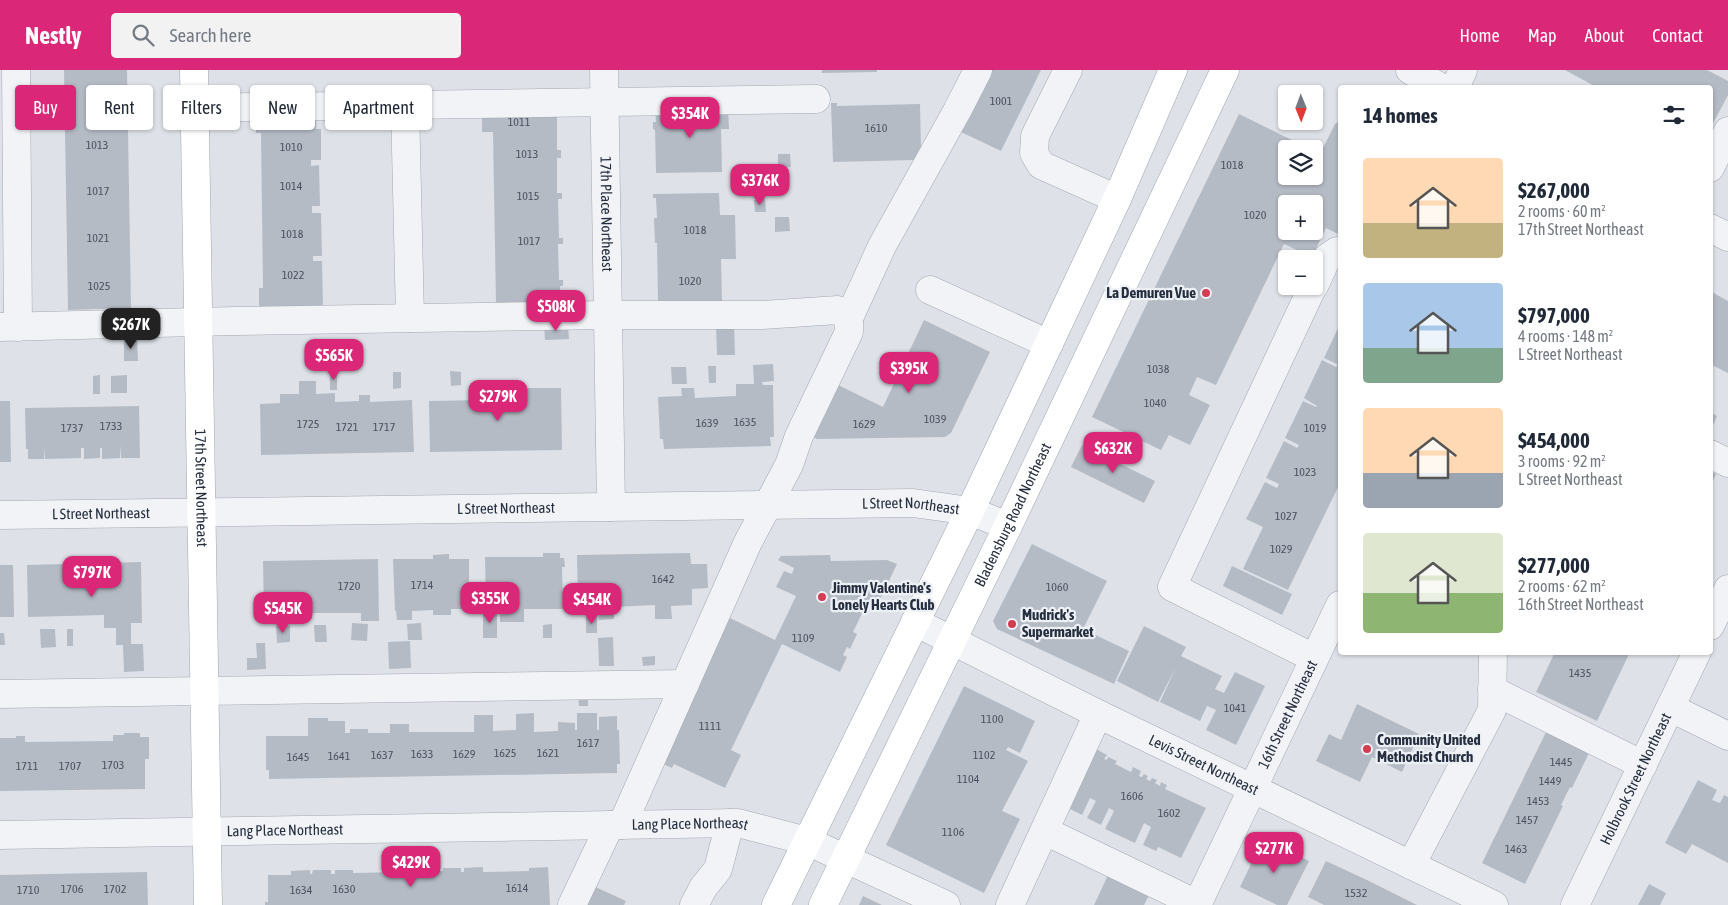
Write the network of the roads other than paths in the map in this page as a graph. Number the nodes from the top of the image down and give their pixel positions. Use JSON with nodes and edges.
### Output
{"nodes":[{"id":1,"x":16,"y":70,"type":"edge"},
{"id":2,"x":194,"y":70,"type":"edge"},
{"id":3,"x":604,"y":70,"type":"edge"},
{"id":4,"x":978,"y":70,"type":"edge"},
{"id":5,"x":1068,"y":70,"type":"edge"},
{"id":6,"x":1173,"y":70,"type":"edge"},
{"id":7,"x":1225,"y":70,"type":"edge"},
{"id":8,"x":1410,"y":70,"type":"edge"},
{"id":9,"x":1463,"y":70,"type":"edge"},
{"id":10,"x":194,"y":85,"type":"edge"},
{"id":11,"x":1437,"y":85,"type":"edge"},
{"id":12,"x":1456,"y":85,"type":"edge"},
{"id":13,"x":816,"y":99,"type":"dead end"},
{"id":14,"x":604,"y":102,"type":"junction"},
{"id":15,"x":432,"y":105,"type":"edge"},
{"id":16,"x":325,"y":106,"type":"edge"},
{"id":17,"x":240,"y":107,"type":"edge"},
{"id":18,"x":195,"y":130,"type":"edge"},
{"id":19,"x":405,"y":130,"type":"edge"},
{"id":20,"x":1728,"y":131,"type":"edge"},
{"id":21,"x":1713,"y":162,"type":"edge"},
{"id":22,"x":1117,"y":199,"type":"junction"},
{"id":23,"x":1713,"y":230,"type":"edge"},
{"id":24,"x":1728,"y":237,"type":"edge"},
{"id":25,"x":1338,"y":252,"type":"edge"},
{"id":26,"x":1323,"y":267,"type":"edge"},
{"id":27,"x":930,"y":290,"type":"dead end"},
{"id":28,"x":1310,"y":295,"type":"edge"},
{"id":29,"x":608,"y":315,"type":"junction"},
{"id":30,"x":410,"y":318,"type":"junction"},
{"id":31,"x":849,"y":318,"type":"junction"},
{"id":32,"x":198,"y":322,"type":"junction"},
{"id":33,"x":9,"y":327,"type":"edge"},
{"id":34,"x":1049,"y":344,"type":"junction"},
{"id":35,"x":1713,"y":456,"type":"edge"},
{"id":36,"x":1728,"y":464,"type":"edge"},
{"id":37,"x":768,"y":504,"type":"junction"},
{"id":38,"x":611,"y":507,"type":"junction"},
{"id":39,"x":970,"y":511,"type":"junction"},
{"id":40,"x":202,"y":512,"type":"junction"},
{"id":41,"x":0,"y":516,"type":"edge"},
{"id":42,"x":1008,"y":526,"type":"junction"},
{"id":43,"x":1728,"y":589,"type":"edge"},
{"id":44,"x":1338,"y":609,"type":"edge"},
{"id":45,"x":1713,"y":620,"type":"edge"},
{"id":46,"x":915,"y":622,"type":"junction"},
{"id":47,"x":953,"y":641,"type":"junction"},
{"id":48,"x":1493,"y":655,"type":"edge"},
{"id":49,"x":1697,"y":655,"type":"edge"},
{"id":50,"x":1314,"y":658,"type":"junction"},
{"id":51,"x":685,"y":684,"type":"junction"},
{"id":52,"x":204,"y":690,"type":"junction"},
{"id":53,"x":1492,"y":690,"type":"junction"},
{"id":54,"x":0,"y":694,"type":"edge"},
{"id":55,"x":1671,"y":708,"type":"junction"},
{"id":56,"x":1098,"y":714,"type":"junction"},
{"id":57,"x":1728,"y":736,"type":"edge"},
{"id":58,"x":1643,"y":765,"type":"junction"},
{"id":59,"x":1253,"y":788,"type":"junction"},
{"id":60,"x":730,"y":823,"type":"junction"},
{"id":61,"x":616,"y":825,"type":"junction"},
{"id":62,"x":1044,"y":830,"type":"junction"},
{"id":63,"x":207,"y":832,"type":"junction"},
{"id":64,"x":0,"y":835,"type":"edge"},
{"id":65,"x":807,"y":841,"type":"junction"},
{"id":66,"x":845,"y":859,"type":"junction"},
{"id":67,"x":1411,"y":865,"type":"junction"},
{"id":68,"x":208,"y":905,"type":"edge"},
{"id":69,"x":572,"y":905,"type":"edge"},
{"id":70,"x":694,"y":905,"type":"edge"},
{"id":71,"x":776,"y":905,"type":"edge"},
{"id":72,"x":823,"y":905,"type":"edge"},
{"id":73,"x":946,"y":905,"type":"edge"},
{"id":74,"x":1010,"y":905,"type":"edge"},
{"id":75,"x":1197,"y":905,"type":"edge"},
{"id":76,"x":1494,"y":905,"type":"edge"},
{"id":77,"x":1575,"y":905,"type":"edge"}],
"edges":[{"from":1,"to":33,"type":"street"},
{"from":2,"to":10,"type":"main road","name":"17th Street Northeast"},
{"from":3,"to":14,"type":"street","name":"17th Place Northeast"},
{"from":4,"to":31,"type":"street"},
{"from":5,"to":22,"type":"street"},
{"from":6,"to":22,"type":"main road"},
{"from":7,"to":42,"type":"main road","name":"Bladensburg Road Northeast"},
{"from":8,"to":11,"type":"street"},
{"from":9,"to":12,"type":"street"},
{"from":13,"to":14,"type":"street"},
{"from":14,"to":15,"type":"street"},
{"from":14,"to":29,"type":"street","name":"17th Place Northeast"},
{"from":16,"to":17,"type":"street"},
{"from":18,"to":32,"type":"main road","name":"17th Street Northeast"},
{"from":19,"to":30,"type":"street"},
{"from":20,"to":21,"type":"street"},
{"from":22,"to":34,"type":"main road"},
{"from":23,"to":24,"type":"street"},
{"from":25,"to":26,"type":"street"},
{"from":27,"to":34,"type":"street"},
{"from":28,"to":50,"type":"street"},
{"from":29,"to":30,"type":"street"},
{"from":29,"to":31,"type":"street"},
{"from":29,"to":38,"type":"street","name":"17th Place Northeast"},
{"from":30,"to":32,"type":"street"},
{"from":31,"to":37,"type":"street"},
{"from":32,"to":33,"type":"street"},
{"from":32,"to":40,"type":"main road","name":"17th Street Northeast"},
{"from":34,"to":39,"type":"main road"},
{"from":35,"to":36,"type":"street"},
{"from":37,"to":38,"type":"street","name":"L Street Northeast"},
{"from":37,"to":39,"type":"street","name":"L Street Northeast"},
{"from":37,"to":51,"type":"street"},
{"from":38,"to":40,"type":"street","name":"L Street Northeast"},
{"from":39,"to":42,"type":"street","name":"L Street Northeast"},
{"from":39,"to":46,"type":"main road"},
{"from":40,"to":41,"type":"street","name":"L Street Northeast"},
{"from":40,"to":52,"type":"main road","name":"17th Street Northeast"},
{"from":42,"to":47,"type":"main road","name":"Bladensburg Road Northeast"},
{"from":43,"to":45,"type":"street"},
{"from":44,"to":50,"type":"street","name":"16th Street Northeast"},
{"from":46,"to":47,"type":"street","name":"Levis Street Northeast"},
{"from":46,"to":65,"type":"main road"},
{"from":47,"to":56,"type":"street","name":"Levis Street Northeast"},
{"from":47,"to":66,"type":"main road","name":"Bladensburg Road Northeast"},
{"from":48,"to":53,"type":"street"},
{"from":49,"to":55,"type":"street","name":"Holbrook Street Northeast"},
{"from":50,"to":59,"type":"street","name":"16th Street Northeast"},
{"from":51,"to":52,"type":"street"},
{"from":51,"to":61,"type":"street"},
{"from":52,"to":54,"type":"street"},
{"from":52,"to":63,"type":"main road","name":"17th Street Northeast"},
{"from":53,"to":58,"type":"street"},
{"from":53,"to":67,"type":"street"},
{"from":55,"to":57,"type":"street"},
{"from":55,"to":58,"type":"street","name":"Holbrook Street Northeast"},
{"from":56,"to":59,"type":"street","name":"Levis Street Northeast"},
{"from":56,"to":62,"type":"street"},
{"from":58,"to":77,"type":"street","name":"Holbrook Street Northeast"},
{"from":59,"to":67,"type":"street","name":"Levis Street Northeast"},
{"from":59,"to":75,"type":"street","name":"16th Street Northeast"},
{"from":60,"to":61,"type":"street","name":"Lang Place Northeast"},
{"from":60,"to":65,"type":"street","name":"Lang Place Northeast"},
{"from":60,"to":70,"type":"street"},
{"from":61,"to":63,"type":"street","name":"Lang Place Northeast"},
{"from":61,"to":69,"type":"street"},
{"from":62,"to":74,"type":"street"},
{"from":62,"to":75,"type":"street"},
{"from":63,"to":64,"type":"street","name":"Lang Place Northeast"},
{"from":63,"to":68,"type":"main road","name":"17th Street Northeast"},
{"from":65,"to":66,"type":"street","name":"Lang Place Northeast"},
{"from":65,"to":71,"type":"main road"},
{"from":66,"to":72,"type":"main road","name":"Bladensburg Road Northeast"},
{"from":66,"to":73,"type":"street","name":"Lang Place Northeast"},
{"from":67,"to":76,"type":"street","name":"Levis Street Northeast"}]}
